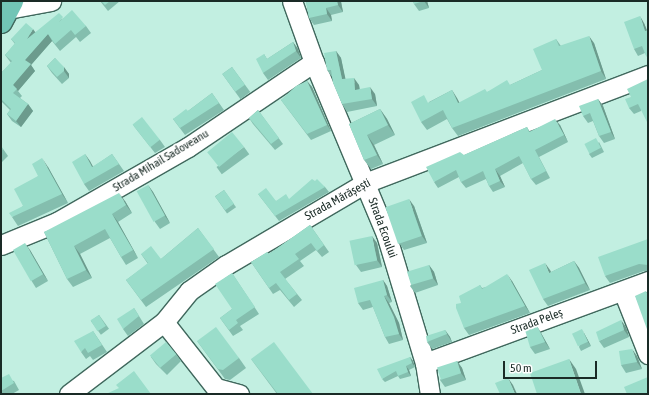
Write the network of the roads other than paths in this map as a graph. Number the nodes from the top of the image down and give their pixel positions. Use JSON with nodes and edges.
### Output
{"nodes":[{"id":1,"x":51,"y":1,"type":"edge"},
{"id":2,"x":297,"y":2,"type":"edge"},
{"id":3,"x":7,"y":10,"type":"edge"},
{"id":4,"x":314,"y":62,"type":"junction"},
{"id":5,"x":648,"y":75,"type":"edge"},
{"id":6,"x":365,"y":183,"type":"junction"},
{"id":7,"x":1,"y":245,"type":"edge"},
{"id":8,"x":648,"y":281,"type":"edge"},
{"id":9,"x":623,"y":291,"type":"junction"},
{"id":10,"x":164,"y":322,"type":"junction"},
{"id":11,"x":648,"y":354,"type":"edge"},
{"id":12,"x":426,"y":363,"type":"junction"},
{"id":13,"x":68,"y":394,"type":"edge"},
{"id":14,"x":238,"y":394,"type":"edge"},
{"id":15,"x":430,"y":394,"type":"edge"}],
"edges":[{"from":1,"to":3,"type":"street"},
{"from":2,"to":4,"type":"street","name":"Strada Ecoului"},
{"from":4,"to":6,"type":"street","name":"Strada Ecoului"},
{"from":4,"to":7,"type":"street","name":"Strada Mihail Sadoveanu"},
{"from":5,"to":6,"type":"street","name":"Strada Mărășești"},
{"from":6,"to":10,"type":"street","name":"Strada Mărășești"},
{"from":6,"to":12,"type":"street","name":"Strada Ecoului"},
{"from":8,"to":9,"type":"street","name":"Strada Peleș"},
{"from":9,"to":11,"type":"street"},
{"from":9,"to":12,"type":"street","name":"Strada Peleș"},
{"from":10,"to":13,"type":"street","name":"Strada Mărășești"},
{"from":10,"to":14,"type":"street"},
{"from":12,"to":15,"type":"street","name":"Strada Ecoului"}]}
